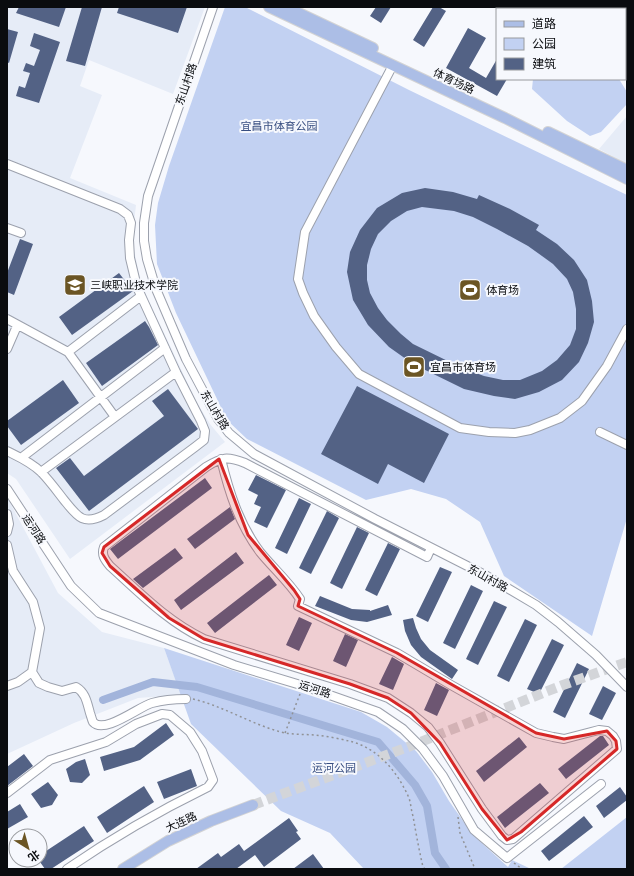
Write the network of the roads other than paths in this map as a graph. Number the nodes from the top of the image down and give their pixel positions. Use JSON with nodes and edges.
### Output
{"nodes":[{"id":1,"x":213,"y":7,"type":"edge"},
{"id":2,"x":269,"y":7,"type":"edge"},
{"id":3,"x":286,"y":7,"type":"edge"},
{"id":4,"x":393,"y":65,"type":"junction"},
{"id":5,"x":7,"y":164,"type":"edge"},
{"id":6,"x":627,"y":170,"type":"edge"},
{"id":7,"x":627,"y":179,"type":"edge"},
{"id":8,"x":7,"y":228,"type":"edge"},
{"id":9,"x":21,"y":233,"type":"dead end"},
{"id":10,"x":141,"y":296,"type":"junction"},
{"id":11,"x":7,"y":320,"type":"edge"},
{"id":12,"x":16,"y":326,"type":"junction"},
{"id":13,"x":627,"y":329,"type":"edge"},
{"id":14,"x":165,"y":348,"type":"junction"},
{"id":15,"x":7,"y":349,"type":"edge"},
{"id":16,"x":68,"y":352,"type":"junction"},
{"id":17,"x":176,"y":372,"type":"junction"},
{"id":18,"x":101,"y":397,"type":"junction"},
{"id":19,"x":115,"y":417,"type":"junction"},
{"id":20,"x":600,"y":432,"type":"dead end"},
{"id":21,"x":627,"y":445,"type":"edge"},
{"id":22,"x":7,"y":451,"type":"edge"},
{"id":23,"x":21,"y":458,"type":"junction"},
{"id":24,"x":221,"y":459,"type":"junction"},
{"id":25,"x":41,"y":472,"type":"junction"},
{"id":26,"x":7,"y":489,"type":"edge"},
{"id":27,"x":7,"y":514,"type":"edge"},
{"id":28,"x":7,"y":532,"type":"edge"},
{"id":29,"x":7,"y":545,"type":"edge"},
{"id":30,"x":432,"y":548,"type":"junction"},
{"id":31,"x":32,"y":672,"type":"junction"},
{"id":32,"x":7,"y":686,"type":"edge"},
{"id":33,"x":627,"y":687,"type":"edge"},
{"id":34,"x":186,"y":698,"type":"road end"},
{"id":35,"x":601,"y":784,"type":"dead end"},
{"id":36,"x":7,"y":793,"type":"edge"},
{"id":37,"x":253,"y":805,"type":"tunnel mouth"},
{"id":38,"x":67,"y":869,"type":"edge"},
{"id":39,"x":123,"y":869,"type":"edge"}],
"edges":[{"from":1,"to":30,"type":"street","name":"东山村路"},
{"from":2,"to":4,"type":"main road","name":"体育场路"},
{"from":3,"to":6,"type":"main road","name":"体育场路"},
{"from":4,"to":7,"type":"main road","name":"体育场路"},
{"from":4,"to":13,"type":"street"},
{"from":5,"to":10,"type":"street"},
{"from":8,"to":9,"type":"street"},
{"from":10,"to":14,"type":"street"},
{"from":10,"to":16,"type":"street"},
{"from":11,"to":12,"type":"street"},
{"from":12,"to":15,"type":"street"},
{"from":12,"to":16,"type":"street"},
{"from":14,"to":17,"type":"street"},
{"from":14,"to":18,"type":"street"},
{"from":16,"to":18,"type":"street"},
{"from":17,"to":19,"type":"street"},
{"from":17,"to":25,"type":"street"},
{"from":18,"to":19,"type":"street"},
{"from":18,"to":23,"type":"street"},
{"from":19,"to":25,"type":"street"},
{"from":20,"to":21,"type":"street"},
{"from":22,"to":23,"type":"street"},
{"from":23,"to":25,"type":"street"},
{"from":24,"to":24,"type":"street"},
{"from":24,"to":30,"type":"street"},
{"from":26,"to":35,"type":"street","name":"运河路"},
{"from":27,"to":28,"type":"street"},
{"from":29,"to":31,"type":"street"},
{"from":30,"to":33,"type":"street","name":"东山村路"},
{"from":31,"to":32,"type":"street"},
{"from":31,"to":34,"type":"street"},
{"from":36,"to":38,"type":"street"},
{"from":37,"to":39,"type":"main road","name":"大连路"}]}
